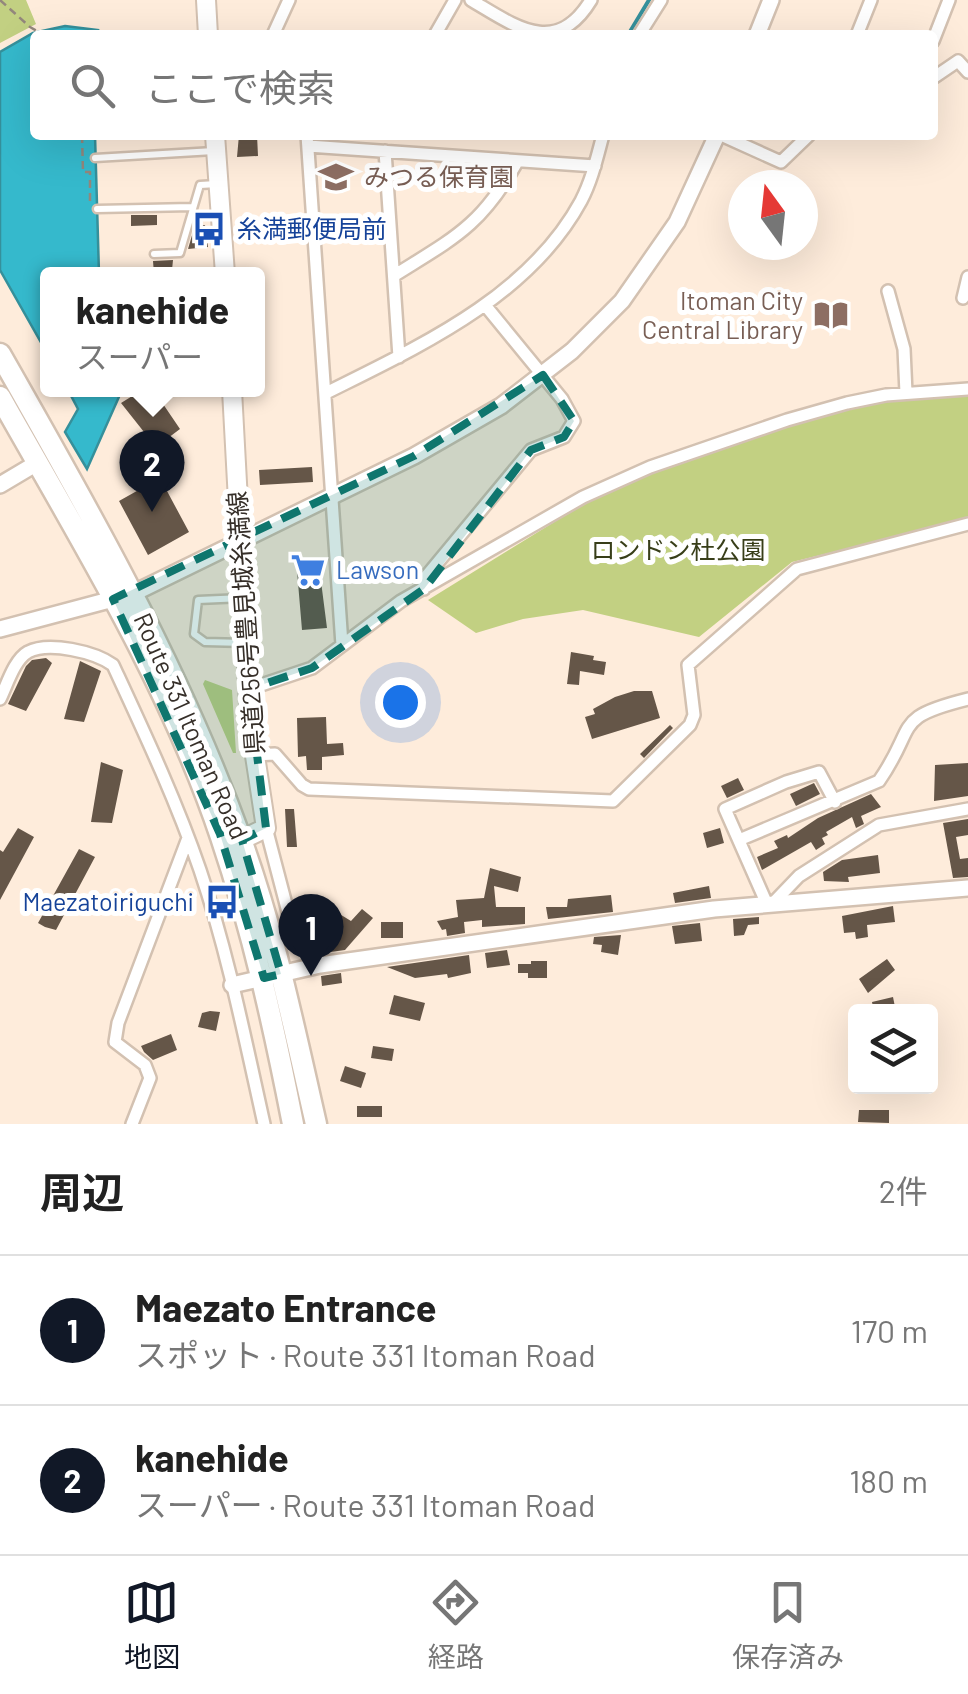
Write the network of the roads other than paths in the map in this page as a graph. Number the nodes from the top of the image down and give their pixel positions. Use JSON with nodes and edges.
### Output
{"nodes":[{"id":1,"x":206,"y":0,"type":"edge"},
{"id":2,"x":289,"y":0,"type":"edge"},
{"id":3,"x":455,"y":0,"type":"edge"},
{"id":4,"x":471,"y":0,"type":"edge"},
{"id":5,"x":591,"y":0,"type":"edge"},
{"id":6,"x":661,"y":0,"type":"edge"},
{"id":7,"x":771,"y":0,"type":"edge"},
{"id":8,"x":871,"y":0,"type":"edge"},
{"id":9,"x":948,"y":0,"type":"edge"},
{"id":10,"x":208,"y":30,"type":"edge"},
{"id":11,"x":275,"y":30,"type":"edge"},
{"id":12,"x":438,"y":30,"type":"edge"},
{"id":13,"x":522,"y":30,"type":"edge"},
{"id":14,"x":559,"y":30,"type":"edge"},
{"id":15,"x":643,"y":30,"type":"edge"},
{"id":16,"x":759,"y":30,"type":"edge"},
{"id":17,"x":859,"y":30,"type":"edge"},
{"id":18,"x":937,"y":30,"type":"edge"},
{"id":19,"x":968,"y":72,"type":"edge"},
{"id":20,"x":938,"y":75,"type":"edge"},
{"id":21,"x":308,"y":140,"type":"edge"},
{"id":22,"x":602,"y":140,"type":"edge"},
{"id":23,"x":717,"y":140,"type":"edge"},
{"id":24,"x":730,"y":140,"type":"edge"},
{"id":25,"x":804,"y":140,"type":"edge"},
{"id":26,"x":216,"y":143,"type":"edge"},
{"id":27,"x":385,"y":152,"type":"junction"},
{"id":28,"x":95,"y":158,"type":"dead end"},
{"id":29,"x":516,"y":162,"type":"junction"},
{"id":30,"x":595,"y":166,"type":"junction"},
{"id":31,"x":218,"y":184,"type":"junction"},
{"id":32,"x":192,"y":207,"type":"junction"},
{"id":33,"x":93,"y":209,"type":"road end"},
{"id":34,"x":154,"y":254,"type":"dead end"},
{"id":35,"x":224,"y":267,"type":"edge"},
{"id":36,"x":395,"y":276,"type":"junction"},
{"id":37,"x":968,"y":277,"type":"edge"},
{"id":38,"x":888,"y":291,"type":"dead end"},
{"id":39,"x":963,"y":298,"type":"dead end"},
{"id":40,"x":485,"y":305,"type":"junction"},
{"id":41,"x":0,"y":354,"type":"edge"},
{"id":42,"x":399,"y":357,"type":"junction"},
{"id":43,"x":543,"y":376,"type":"junction"},
{"id":44,"x":968,"y":389,"type":"edge"},
{"id":45,"x":326,"y":393,"type":"junction"},
{"id":46,"x":906,"y":393,"type":"junction"},
{"id":47,"x":0,"y":397,"type":"edge"},
{"id":48,"x":232,"y":397,"type":"edge"},
{"id":49,"x":39,"y":466,"type":"junction"},
{"id":50,"x":0,"y":484,"type":"edge"},
{"id":51,"x":331,"y":496,"type":"junction"},
{"id":52,"x":968,"y":524,"type":"edge"},
{"id":53,"x":240,"y":540,"type":"junction"},
{"id":54,"x":424,"y":589,"type":"junction"},
{"id":55,"x":123,"y":597,"type":"junction"},
{"id":56,"x":244,"y":598,"type":"junction"},
{"id":57,"x":8,"y":626,"type":"edge"},
{"id":58,"x":246,"y":642,"type":"junction"},
{"id":59,"x":342,"y":644,"type":"junction"},
{"id":60,"x":248,"y":689,"type":"junction"},
{"id":61,"x":968,"y":699,"type":"edge"},
{"id":62,"x":0,"y":700,"type":"edge"},
{"id":63,"x":253,"y":754,"type":"junction"},
{"id":64,"x":834,"y":802,"type":"junction"},
{"id":65,"x":968,"y":809,"type":"edge"},
{"id":66,"x":266,"y":828,"type":"junction"},
{"id":67,"x":188,"y":838,"type":"junction"},
{"id":68,"x":242,"y":840,"type":"junction"},
{"id":69,"x":738,"y":840,"type":"junction"},
{"id":70,"x":968,"y":888,"type":"edge"},
{"id":71,"x":771,"y":902,"type":"junction"},
{"id":72,"x":288,"y":912,"type":"dead end"},
{"id":73,"x":272,"y":976,"type":"junction"},
{"id":74,"x":232,"y":985,"type":"junction"},
{"id":75,"x":132,"y":1124,"type":"edge"},
{"id":76,"x":264,"y":1124,"type":"edge"},
{"id":77,"x":293,"y":1124,"type":"edge"},
{"id":78,"x":316,"y":1124,"type":"edge"}],
"edges":[{"from":1,"to":10,"type":"main road"},
{"from":2,"to":11,"type":"street"},
{"from":3,"to":12,"type":"street"},
{"from":4,"to":13,"type":"street"},
{"from":5,"to":14,"type":"street"},
{"from":6,"to":15,"type":"street"},
{"from":7,"to":16,"type":"street"},
{"from":8,"to":17,"type":"street"},
{"from":9,"to":18,"type":"street"},
{"from":19,"to":20,"type":"street"},
{"from":21,"to":27,"type":"street"},
{"from":21,"to":45,"type":"street"},
{"from":22,"to":30,"type":"street"},
{"from":23,"to":43,"type":"street"},
{"from":24,"to":25,"type":"street"},
{"from":26,"to":28,"type":"lane"},
{"from":26,"to":31,"type":"main road"},
{"from":27,"to":29,"type":"street"},
{"from":27,"to":36,"type":"street"},
{"from":29,"to":30,"type":"street"},
{"from":29,"to":36,"type":"street"},
{"from":30,"to":40,"type":"street"},
{"from":31,"to":32,"type":"lane"},
{"from":31,"to":35,"type":"main road"},
{"from":32,"to":33,"type":"lane"},
{"from":32,"to":34,"type":"lane"},
{"from":36,"to":42,"type":"street"},
{"from":37,"to":39,"type":"street"},
{"from":38,"to":46,"type":"street"},
{"from":40,"to":42,"type":"street"},
{"from":40,"to":43,"type":"street"},
{"from":41,"to":55,"type":"highway","name":"Route 331 Itoman Road"},
{"from":42,"to":45,"type":"street"},
{"from":43,"to":51,"type":"street"},
{"from":43,"to":54,"type":"street"},
{"from":44,"to":46,"type":"street"},
{"from":45,"to":51,"type":"street"},
{"from":46,"to":54,"type":"street"},
{"from":47,"to":49,"type":"highway","name":"Route 331 Itoman Road"},
{"from":48,"to":53,"type":"main road","name":"県道256号豊見城糸満線"},
{"from":49,"to":50,"type":"street"},
{"from":49,"to":55,"type":"highway","name":"Route 331 Itoman Road"},
{"from":51,"to":53,"type":"street"},
{"from":51,"to":59,"type":"street"},
{"from":52,"to":63,"type":"street"},
{"from":53,"to":55,"type":"street"},
{"from":53,"to":56,"type":"main road","name":"県道256号豊見城糸満線"},
{"from":54,"to":59,"type":"street"},
{"from":55,"to":57,"type":"street"},
{"from":55,"to":68,"type":"highway","name":"Route 331 Itoman Road"},
{"from":55,"to":73,"type":"highway","name":"Route 331 Itoman Road"},
{"from":56,"to":58,"type":"main road","name":"県道256号豊見城糸満線"},
{"from":56,"to":58,"type":"lane"},
{"from":58,"to":60,"type":"main road","name":"県道256号豊見城糸満線"},
{"from":59,"to":60,"type":"street"},
{"from":60,"to":63,"type":"main road","name":"県道256号豊見城糸満線"},
{"from":61,"to":64,"type":"street"},
{"from":62,"to":67,"type":"street"},
{"from":63,"to":66,"type":"main road","name":"県道256号豊見城糸満線"},
{"from":64,"to":69,"type":"street"},
{"from":64,"to":69,"type":"street"},
{"from":65,"to":71,"type":"street"},
{"from":66,"to":68,"type":"main road"},
{"from":66,"to":72,"type":"street"},
{"from":67,"to":74,"type":"street"},
{"from":67,"to":75,"type":"street"},
{"from":68,"to":73,"type":"highway","name":"Route 331 Itoman Road"},
{"from":69,"to":71,"type":"street"},
{"from":70,"to":71,"type":"street"},
{"from":71,"to":73,"type":"street"},
{"from":73,"to":74,"type":"street"},
{"from":73,"to":77,"type":"highway","name":"Route 331 Itoman Road"},
{"from":73,"to":78,"type":"highway","name":"Route 331 Itoman Road"},
{"from":74,"to":76,"type":"street"}]}
